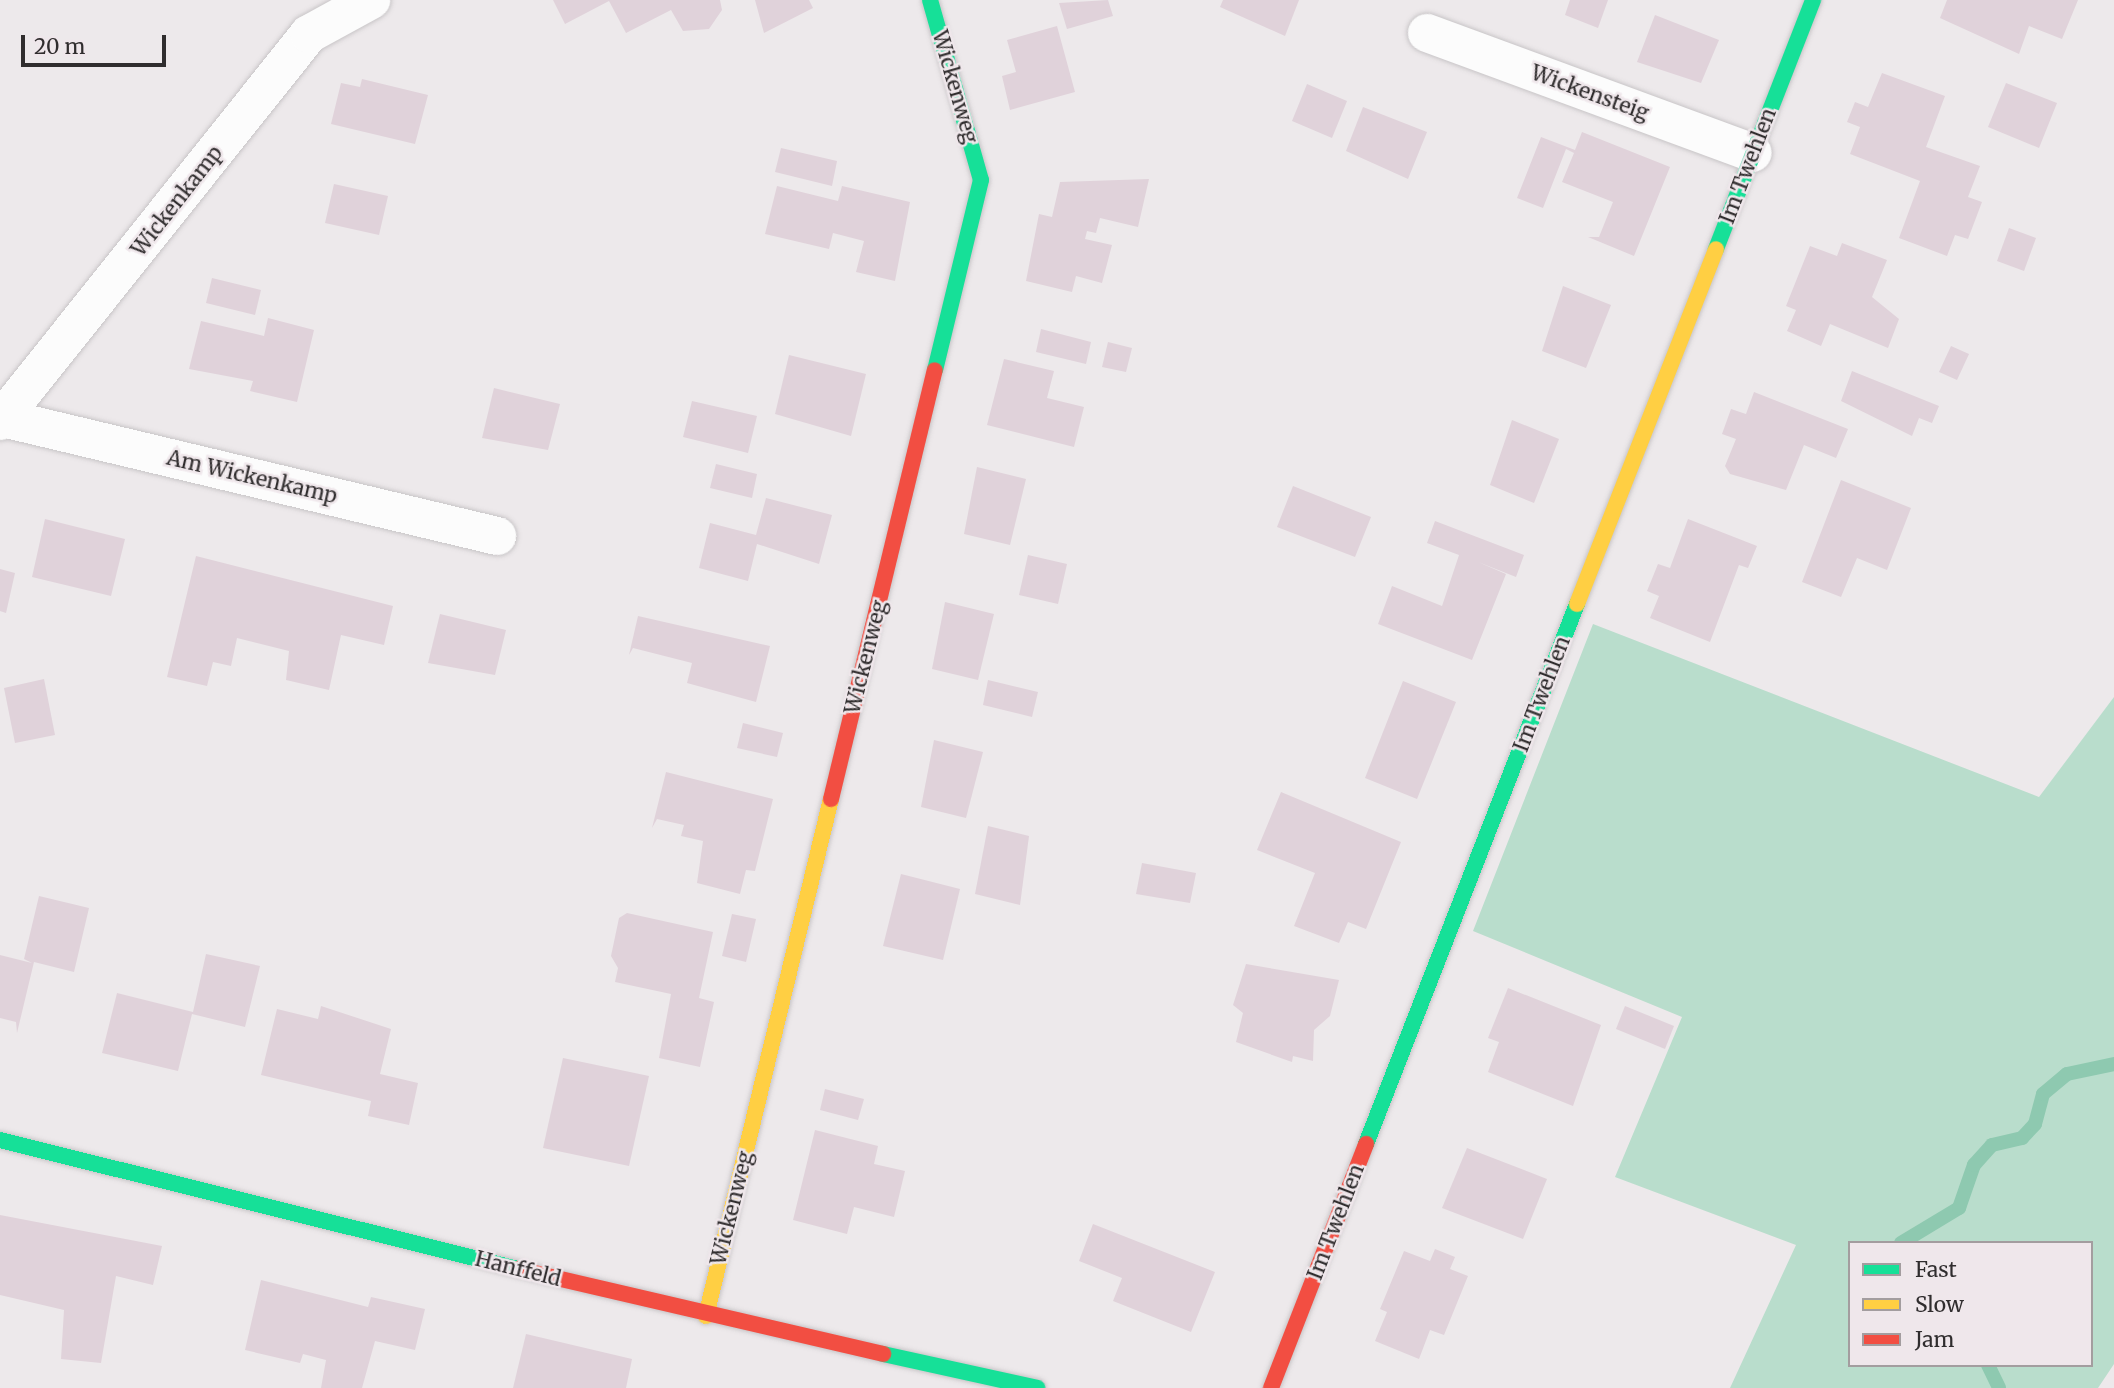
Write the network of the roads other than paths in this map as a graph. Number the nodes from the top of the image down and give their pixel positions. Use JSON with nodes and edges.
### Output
{"nodes":[{"id":1,"x":371,"y":0,"type":"edge"},
{"id":2,"x":930,"y":0,"type":"edge"},
{"id":3,"x":1813,"y":0,"type":"edge"},
{"id":4,"x":1427,"y":33,"type":"dead end"},
{"id":5,"x":1753,"y":153,"type":"junction"},
{"id":6,"x":3,"y":420,"type":"edge"},
{"id":7,"x":496,"y":536,"type":"dead end"},
{"id":8,"x":0,"y":1140,"type":"edge"},
{"id":9,"x":706,"y":1316,"type":"junction"},
{"id":10,"x":1037,"y":1388,"type":"edge"},
{"id":11,"x":1271,"y":1388,"type":"edge"}],
"edges":[{"from":1,"to":6,"type":"street","name":"Wickenkamp"},
{"from":2,"to":9,"type":"street","name":"Wickenweg"},
{"from":3,"to":5,"type":"street","name":"Im Twehlen"},
{"from":4,"to":5,"type":"street","name":"Wickensteig"},
{"from":5,"to":11,"type":"street","name":"Im Twehlen"},
{"from":6,"to":7,"type":"street","name":"Am Wickenkamp"},
{"from":8,"to":9,"type":"street","name":"Hanffeld"},
{"from":9,"to":10,"type":"street","name":"Hanffeld"}]}
